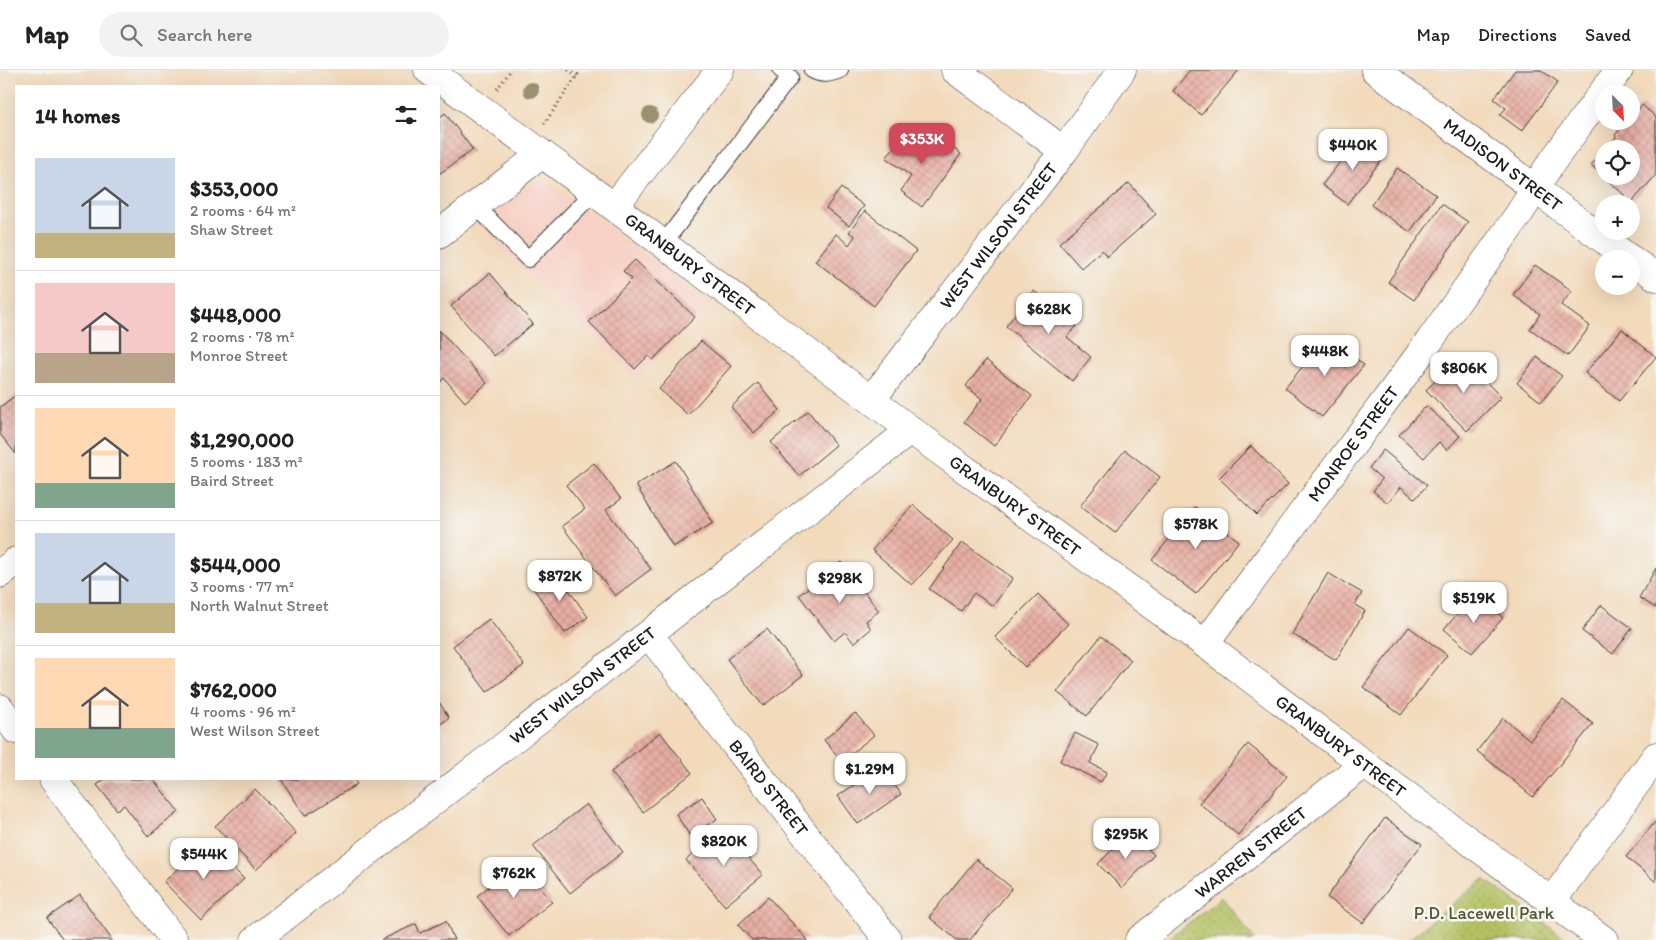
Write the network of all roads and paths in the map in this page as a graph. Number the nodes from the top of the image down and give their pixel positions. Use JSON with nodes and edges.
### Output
{"nodes":[{"id":1,"x":428,"y":70,"type":"edge"},
{"id":2,"x":568,"y":70,"type":"edge"},
{"id":3,"x":581,"y":70,"type":"edge"},
{"id":4,"x":720,"y":70,"type":"edge"},
{"id":5,"x":812,"y":70,"type":"edge"},
{"id":6,"x":840,"y":70,"type":"edge"},
{"id":7,"x":956,"y":70,"type":"edge"},
{"id":8,"x":1122,"y":70,"type":"edge"},
{"id":9,"x":1375,"y":70,"type":"edge"},
{"id":10,"x":1619,"y":70,"type":"edge"},
{"id":11,"x":792,"y":72,"type":"edge"},
{"id":12,"x":577,"y":76,"type":"junction"},
{"id":13,"x":536,"y":149,"type":"junction"},
{"id":14,"x":1064,"y":151,"type":"junction"},
{"id":15,"x":1535,"y":189,"type":"junction"},
{"id":16,"x":604,"y":200,"type":"junction"},
{"id":17,"x":476,"y":206,"type":"junction"},
{"id":18,"x":440,"y":233,"type":"edge"},
{"id":19,"x":663,"y":244,"type":"junction"},
{"id":20,"x":1619,"y":250,"type":"edge"},
{"id":21,"x":1640,"y":265,"type":"edge"},
{"id":22,"x":1656,"y":277,"type":"edge"},
{"id":23,"x":871,"y":400,"type":"junction"},
{"id":24,"x":911,"y":430,"type":"junction"},
{"id":25,"x":15,"y":562,"type":"edge"},
{"id":26,"x":0,"y":574,"type":"edge"},
{"id":27,"x":649,"y":636,"type":"junction"},
{"id":28,"x":1205,"y":644,"type":"junction"},
{"id":29,"x":0,"y":708,"type":"edge"},
{"id":30,"x":15,"y":729,"type":"edge"},
{"id":31,"x":1656,"y":756,"type":"edge"},
{"id":32,"x":1364,"y":764,"type":"junction"},
{"id":33,"x":54,"y":780,"type":"edge"},
{"id":34,"x":1552,"y":900,"type":"junction"},
{"id":35,"x":174,"y":940,"type":"edge"},
{"id":36,"x":255,"y":940,"type":"edge"},
{"id":37,"x":888,"y":940,"type":"edge"},
{"id":38,"x":1140,"y":940,"type":"edge"},
{"id":39,"x":1604,"y":940,"type":"edge"}],
"edges":[{"from":1,"to":13,"type":"street","name":"GRANBURY STREET"},
{"from":2,"to":12,"type":"path"},
{"from":3,"to":12,"type":"path"},
{"from":4,"to":16,"type":"street"},
{"from":5,"to":6,"type":"lane"},
{"from":7,"to":14,"type":"street"},
{"from":8,"to":14,"type":"street","name":"WEST WILSON STREET"},
{"from":9,"to":15,"type":"street","name":"MADISON STREET"},
{"from":10,"to":15,"type":"street","name":"MONROE STREET"},
{"from":11,"to":19,"type":"lane"},
{"from":12,"to":13,"type":"path"},
{"from":13,"to":16,"type":"street","name":"GRANBURY STREET"},
{"from":13,"to":17,"type":"street"},
{"from":14,"to":23,"type":"street","name":"WEST WILSON STREET"},
{"from":15,"to":20,"type":"street","name":"MADISON STREET"},
{"from":15,"to":28,"type":"street","name":"MONROE STREET"},
{"from":16,"to":17,"type":"lane"},
{"from":16,"to":19,"type":"street","name":"GRANBURY STREET"},
{"from":17,"to":18,"type":"street"},
{"from":19,"to":23,"type":"street","name":"GRANBURY STREET"},
{"from":21,"to":22,"type":"street","name":"MADISON STREET"},
{"from":23,"to":24,"type":"street","name":"GRANBURY STREET"},
{"from":24,"to":27,"type":"street","name":"WEST WILSON STREET"},
{"from":24,"to":28,"type":"street","name":"GRANBURY STREET"},
{"from":25,"to":26,"type":"street"},
{"from":27,"to":36,"type":"street","name":"WEST WILSON STREET"},
{"from":27,"to":37,"type":"street","name":"BAIRD STREET"},
{"from":28,"to":32,"type":"street","name":"GRANBURY STREET"},
{"from":29,"to":30,"type":"street"},
{"from":31,"to":34,"type":"street"},
{"from":32,"to":34,"type":"street","name":"GRANBURY STREET"},
{"from":32,"to":38,"type":"street","name":"WARREN STREET"},
{"from":33,"to":35,"type":"street"},
{"from":34,"to":39,"type":"street","name":"GRANBURY STREET"}]}
